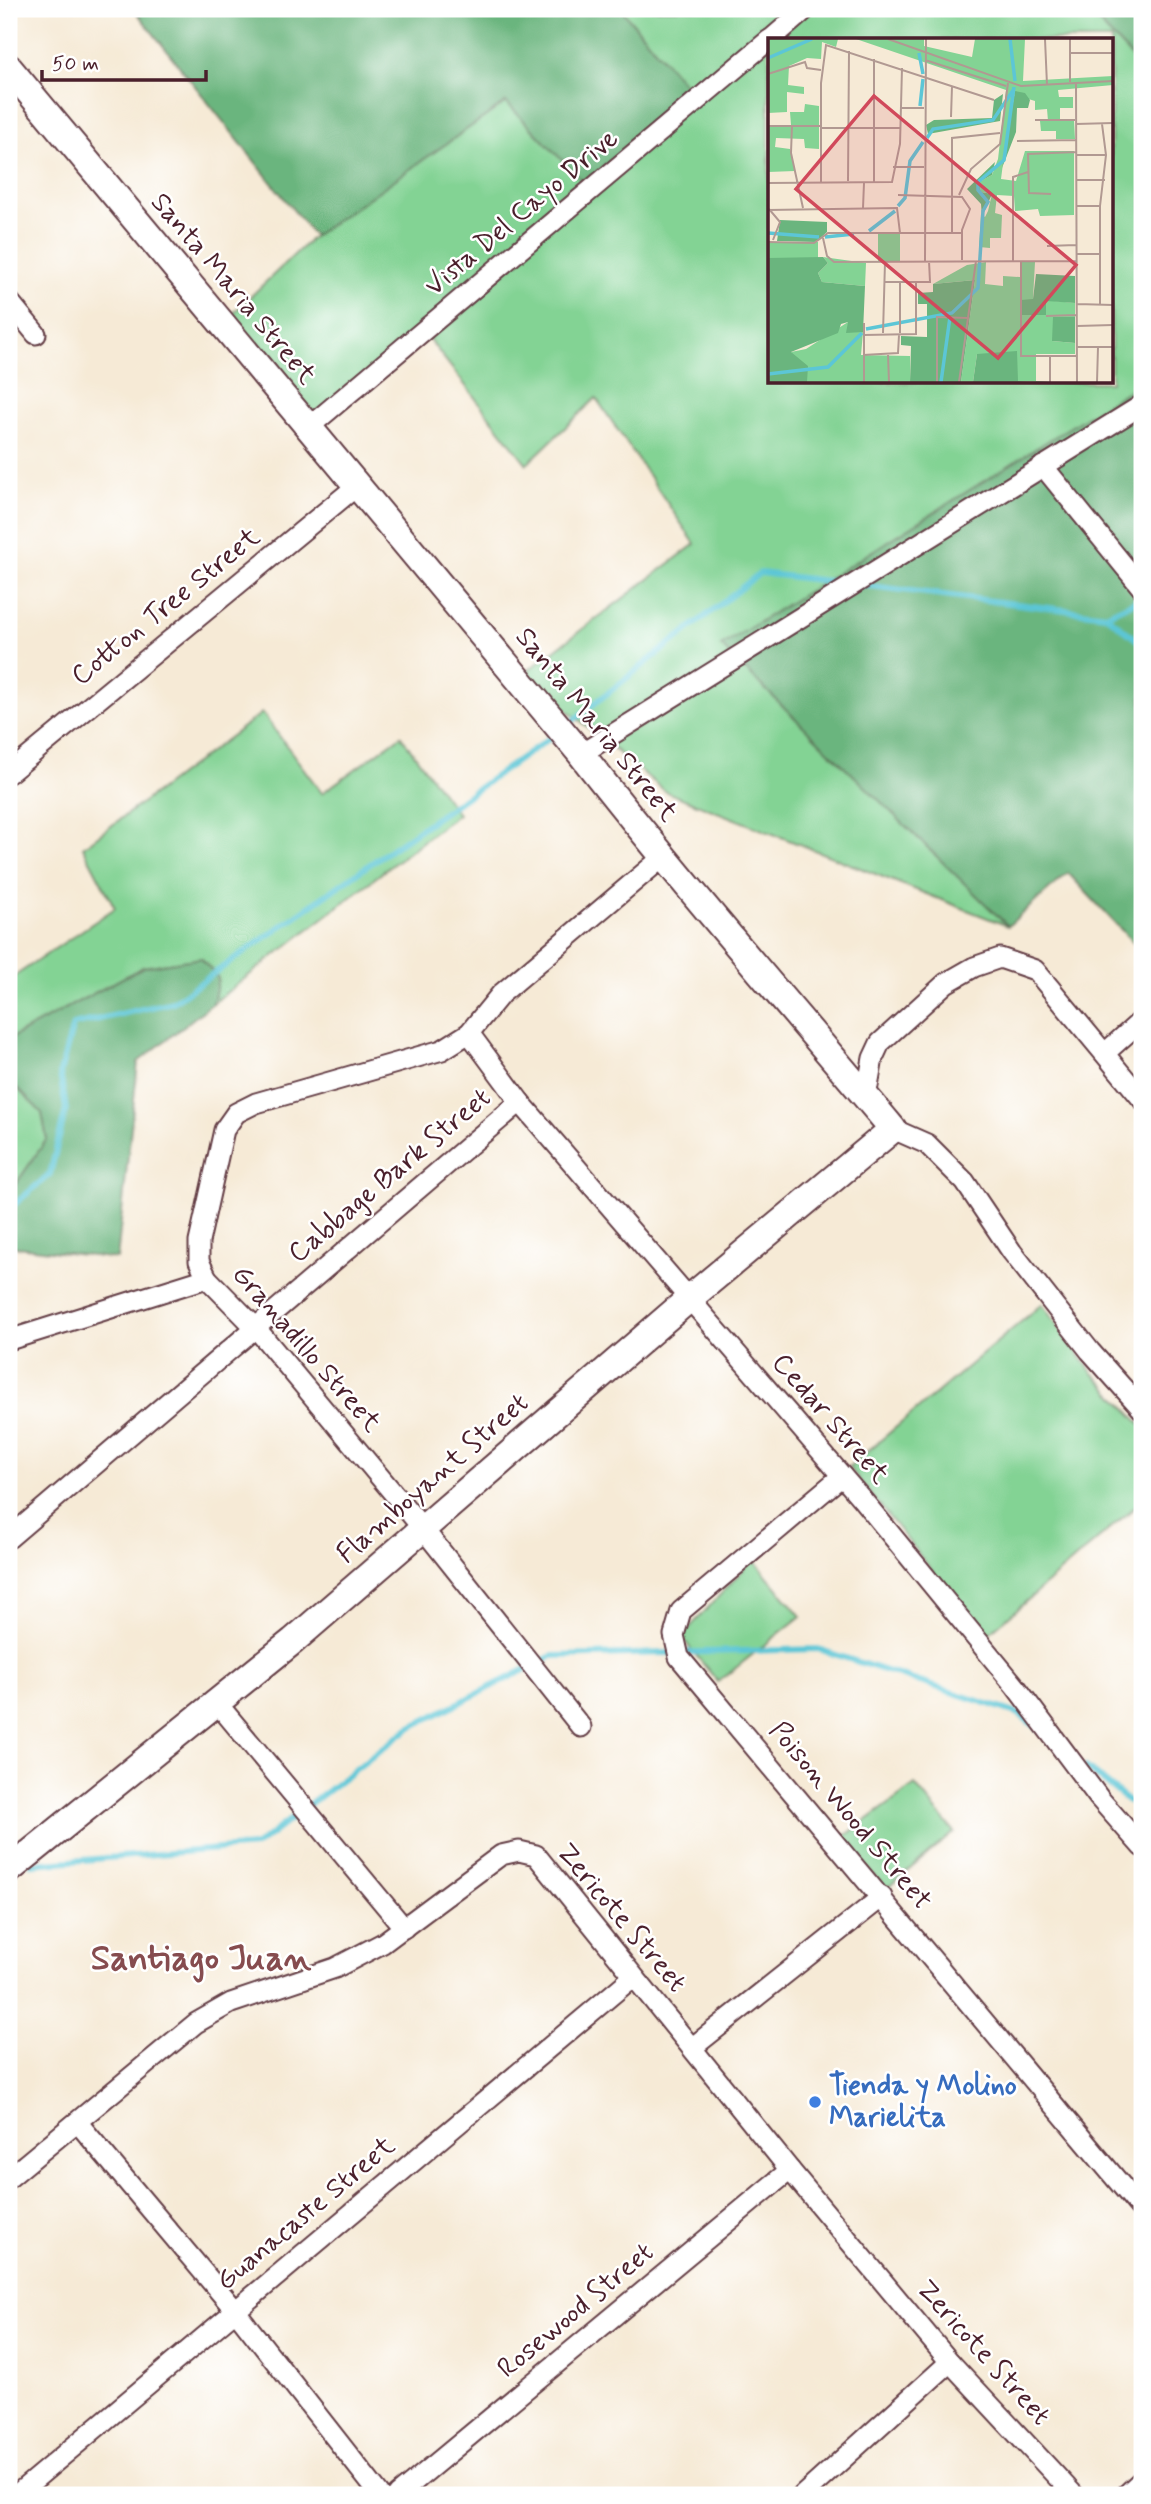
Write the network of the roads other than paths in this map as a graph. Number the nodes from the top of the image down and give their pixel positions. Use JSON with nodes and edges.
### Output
{"nodes":[{"id":1,"x":806,"y":9,"type":"edge"},
{"id":2,"x":772,"y":38,"type":"edge"},
{"id":3,"x":768,"y":42,"type":"edge"},
{"id":4,"x":9,"y":68,"type":"edge"},
{"id":5,"x":9,"y":301,"type":"edge"},
{"id":6,"x":36,"y":334,"type":"dead end"},
{"id":7,"x":1142,"y":405,"type":"edge"},
{"id":8,"x":309,"y":427,"type":"junction"},
{"id":9,"x":1043,"y":466,"type":"junction"},
{"id":10,"x":358,"y":485,"type":"junction"},
{"id":11,"x":1142,"y":588,"type":"edge"},
{"id":12,"x":581,"y":754,"type":"junction"},
{"id":13,"x":9,"y":773,"type":"edge"},
{"id":14,"x":662,"y":858,"type":"junction"},
{"id":15,"x":1142,"y":1020,"type":"edge"},
{"id":16,"x":469,"y":1033,"type":"junction"},
{"id":17,"x":1105,"y":1053,"type":"junction"},
{"id":18,"x":866,"y":1097,"type":"junction"},
{"id":19,"x":1142,"y":1100,"type":"edge"},
{"id":20,"x":520,"y":1102,"type":"junction"},
{"id":21,"x":893,"y":1129,"type":"junction"},
{"id":22,"x":206,"y":1278,"type":"junction"},
{"id":23,"x":690,"y":1298,"type":"junction"},
{"id":24,"x":255,"y":1328,"type":"junction"},
{"id":25,"x":9,"y":1340,"type":"edge"},
{"id":26,"x":1142,"y":1409,"type":"edge"},
{"id":27,"x":842,"y":1476,"type":"junction"},
{"id":28,"x":424,"y":1530,"type":"junction"},
{"id":29,"x":9,"y":1538,"type":"edge"},
{"id":30,"x":216,"y":1703,"type":"junction"},
{"id":31,"x":581,"y":1727,"type":"dead end"},
{"id":32,"x":1142,"y":1847,"type":"edge"},
{"id":33,"x":9,"y":1870,"type":"edge"},
{"id":34,"x":882,"y":1898,"type":"junction"},
{"id":35,"x":404,"y":1928,"type":"junction"},
{"id":36,"x":633,"y":1977,"type":"junction"},
{"id":37,"x":692,"y":2047,"type":"junction"},
{"id":38,"x":78,"y":2123,"type":"junction"},
{"id":39,"x":790,"y":2170,"type":"junction"},
{"id":40,"x":9,"y":2178,"type":"edge"},
{"id":41,"x":1142,"y":2210,"type":"edge"},
{"id":42,"x":235,"y":2310,"type":"junction"},
{"id":43,"x":950,"y":2362,"type":"junction"},
{"id":44,"x":1142,"y":2480,"type":"edge"},
{"id":45,"x":16,"y":2495,"type":"edge"},
{"id":46,"x":380,"y":2495,"type":"edge"},
{"id":47,"x":398,"y":2495,"type":"edge"},
{"id":48,"x":803,"y":2495,"type":"edge"},
{"id":49,"x":1074,"y":2495,"type":"edge"},
{"id":50,"x":1126,"y":2495,"type":"edge"}],
"edges":[{"from":1,"to":2,"type":"street","name":"Vista Del Cayo Drive"},
{"from":3,"to":8,"type":"street","name":"Vista Del Cayo Drive"},
{"from":4,"to":8,"type":"street","name":"Santa Maria Street"},
{"from":5,"to":6,"type":"street"},
{"from":7,"to":9,"type":"street"},
{"from":8,"to":10,"type":"street","name":"Santa Maria Street"},
{"from":9,"to":11,"type":"street"},
{"from":9,"to":12,"type":"street"},
{"from":10,"to":12,"type":"street","name":"Santa Maria Street"},
{"from":10,"to":13,"type":"street","name":"Cotton Tree Street"},
{"from":12,"to":14,"type":"street","name":"Santa Maria Street"},
{"from":14,"to":16,"type":"street","name":"Granadillo Street"},
{"from":14,"to":18,"type":"street","name":"Santa Maria Street"},
{"from":15,"to":17,"type":"street"},
{"from":16,"to":20,"type":"street","name":"Cedar Street"},
{"from":16,"to":22,"type":"street","name":"Granadillo Street"},
{"from":17,"to":18,"type":"street"},
{"from":17,"to":19,"type":"street"},
{"from":18,"to":21,"type":"street","name":"Santa Maria Street"},
{"from":20,"to":23,"type":"street","name":"Cedar Street"},
{"from":20,"to":24,"type":"street","name":"Cabbage Bark Street"},
{"from":21,"to":23,"type":"street","name":"Flamboyant Street"},
{"from":21,"to":26,"type":"street","name":"Santa Maria Street"},
{"from":22,"to":24,"type":"street","name":"Granadillo Street"},
{"from":22,"to":25,"type":"street"},
{"from":23,"to":27,"type":"street","name":"Cedar Street"},
{"from":23,"to":28,"type":"street","name":"Flamboyant Street"},
{"from":24,"to":28,"type":"street","name":"Granadillo Street"},
{"from":24,"to":29,"type":"street","name":"Cabbage Bark Street"},
{"from":27,"to":32,"type":"street","name":"Cedar Street"},
{"from":27,"to":34,"type":"street","name":"Poison Wood Street"},
{"from":28,"to":30,"type":"street","name":"Flamboyant Street"},
{"from":28,"to":31,"type":"street","name":"Granadillo Street"},
{"from":30,"to":33,"type":"street","name":"Flamboyant Street"},
{"from":30,"to":35,"type":"street"},
{"from":34,"to":37,"type":"street"},
{"from":34,"to":41,"type":"street","name":"Poison Wood Street"},
{"from":35,"to":36,"type":"street","name":"Zericote Street"},
{"from":35,"to":38,"type":"street","name":"Zericote Street"},
{"from":36,"to":37,"type":"street","name":"Zericote Street"},
{"from":36,"to":42,"type":"street","name":"Guanacaste Street"},
{"from":37,"to":39,"type":"street","name":"Zericote Street"},
{"from":38,"to":40,"type":"street","name":"Zericote Street"},
{"from":38,"to":42,"type":"street"},
{"from":39,"to":43,"type":"street","name":"Zericote Street"},
{"from":39,"to":47,"type":"street","name":"Rosewood Street"},
{"from":42,"to":45,"type":"street","name":"Guanacaste Street"},
{"from":42,"to":46,"type":"street"},
{"from":43,"to":48,"type":"street"},
{"from":43,"to":49,"type":"street","name":"Zericote Street"},
{"from":44,"to":50,"type":"street"}]}
